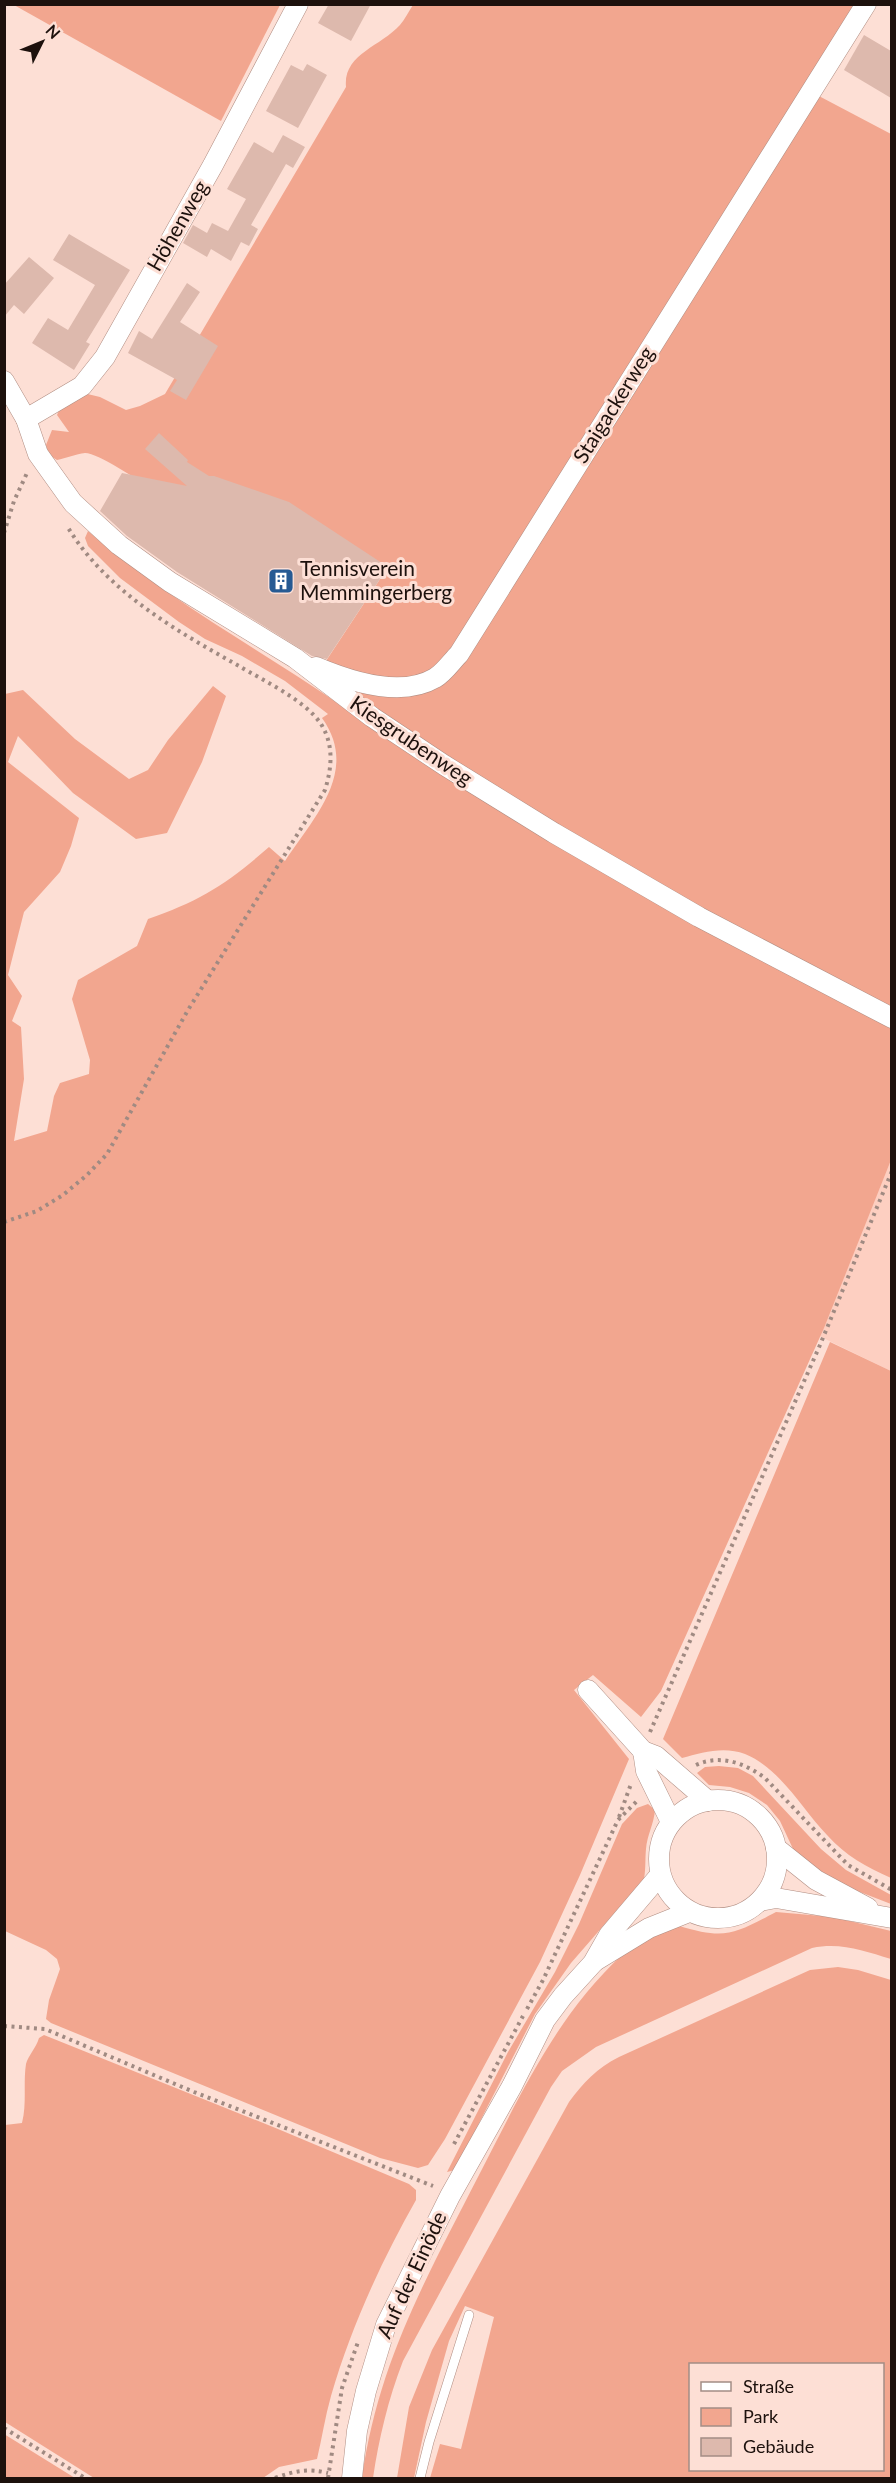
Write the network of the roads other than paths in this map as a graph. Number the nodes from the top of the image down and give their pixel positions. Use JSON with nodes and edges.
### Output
{"nodes":[{"id":1,"x":298,"y":4,"type":"edge"},
{"id":2,"x":867,"y":4,"type":"edge"},
{"id":3,"x":4,"y":381,"type":"edge"},
{"id":4,"x":26,"y":419,"type":"junction"},
{"id":5,"x":295,"y":658,"type":"junction"},
{"id":6,"x":891,"y":1018,"type":"edge"},
{"id":7,"x":588,"y":1690,"type":"dead end"},
{"id":8,"x":643,"y":1751,"type":"junction"},
{"id":9,"x":708,"y":1801,"type":"junction"},
{"id":10,"x":671,"y":1822,"type":"junction"},
{"id":11,"x":776,"y":1848,"type":"junction"},
{"id":12,"x":660,"y":1875,"type":"junction"},
{"id":13,"x":760,"y":1901,"type":"junction"},
{"id":14,"x":689,"y":1912,"type":"junction"},
{"id":15,"x":885,"y":1916,"type":"edge"},
{"id":16,"x":593,"y":1963,"type":"junction"},
{"id":17,"x":469,"y":2315,"type":"dead end"},
{"id":18,"x":352,"y":2478,"type":"edge"},
{"id":19,"x":420,"y":2478,"type":"edge"}],
"edges":[{"from":1,"to":4,"type":"street","name":"Höhenweg"},
{"from":2,"to":5,"type":"street","name":"Staigackerweg"},
{"from":3,"to":4,"type":"street","name":"Kiesgrubenweg"},
{"from":4,"to":5,"type":"street","name":"Kiesgrubenweg"},
{"from":5,"to":6,"type":"street","name":"Kiesgrubenweg"},
{"from":7,"to":8,"type":"street"},
{"from":8,"to":9,"type":"street"},
{"from":8,"to":10,"type":"street"},
{"from":9,"to":10,"type":"street"},
{"from":9,"to":11,"type":"street"},
{"from":10,"to":12,"type":"street"},
{"from":11,"to":13,"type":"street"},
{"from":11,"to":15,"type":"street"},
{"from":12,"to":14,"type":"street"},
{"from":12,"to":16,"type":"street"},
{"from":13,"to":14,"type":"street"},
{"from":13,"to":15,"type":"street"},
{"from":14,"to":16,"type":"street"},
{"from":16,"to":18,"type":"street","name":"Auf der Einöde"},
{"from":17,"to":19,"type":"lane"}]}
